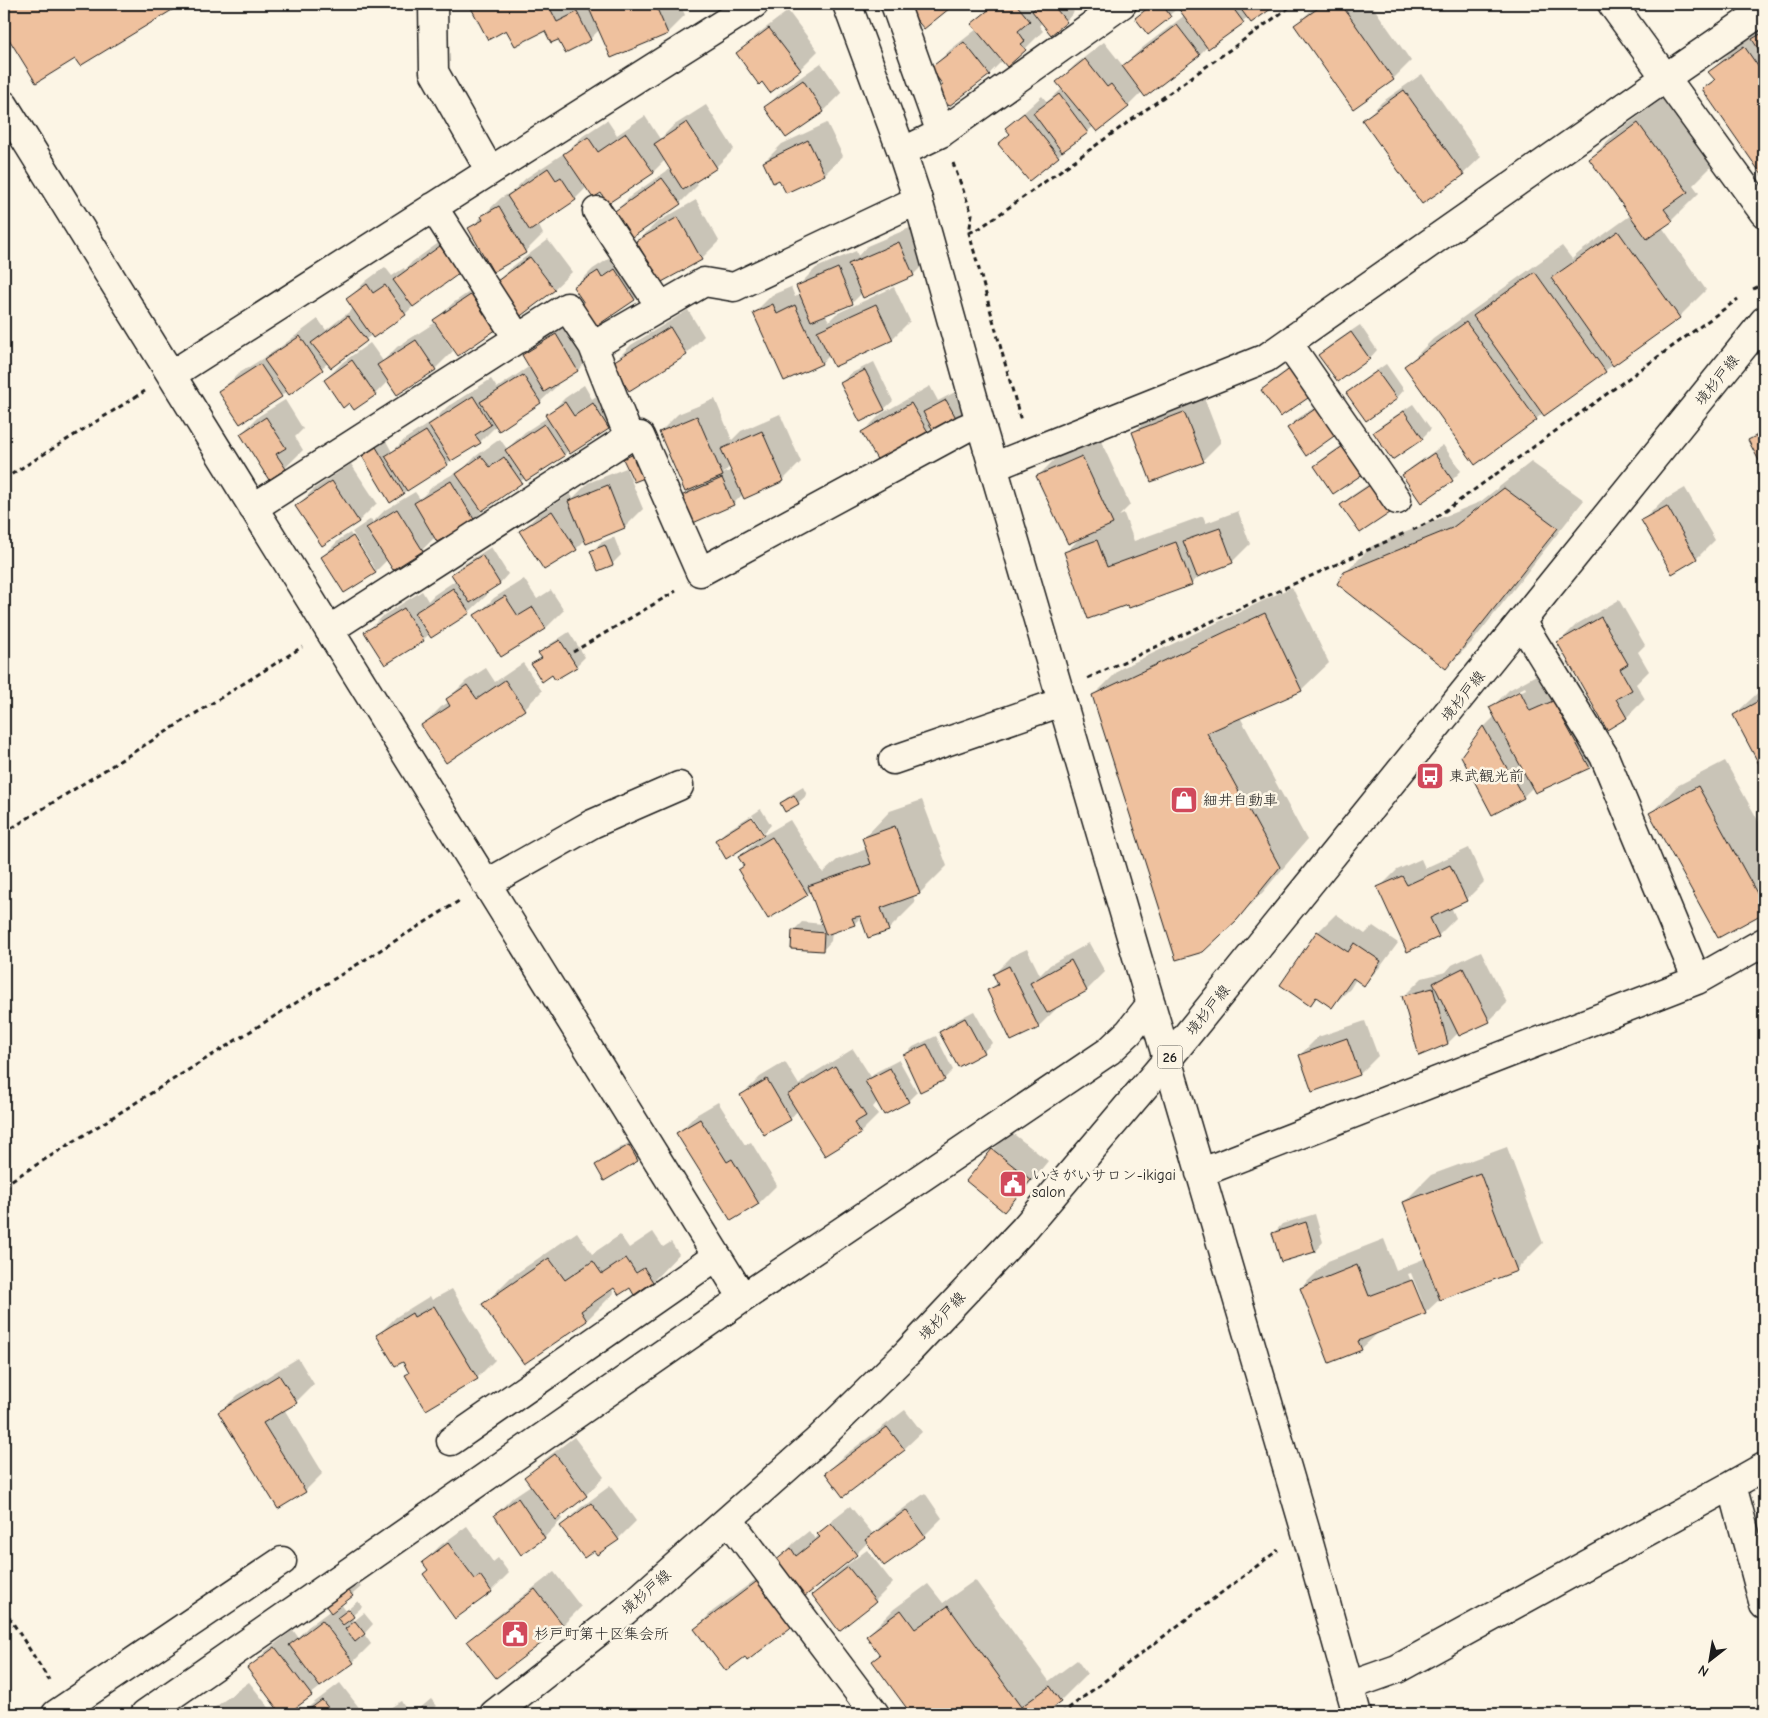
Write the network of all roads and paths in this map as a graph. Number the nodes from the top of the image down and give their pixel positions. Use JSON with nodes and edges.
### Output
{"nodes":[{"id":1,"x":432,"y":4,"type":"edge"},
{"id":2,"x":754,"y":4,"type":"edge"},
{"id":3,"x":847,"y":4,"type":"edge"},
{"id":4,"x":895,"y":4,"type":"edge"},
{"id":5,"x":1122,"y":4,"type":"edge"},
{"id":6,"x":1294,"y":4,"type":"edge"},
{"id":7,"x":1612,"y":4,"type":"edge"},
{"id":8,"x":1764,"y":10,"type":"edge"},
{"id":9,"x":1665,"y":78,"type":"junction"},
{"id":10,"x":4,"y":105,"type":"edge"},
{"id":11,"x":941,"y":133,"type":"junction"},
{"id":12,"x":902,"y":152,"type":"junction"},
{"id":13,"x":490,"y":171,"type":"junction"},
{"id":14,"x":918,"y":200,"type":"junction"},
{"id":15,"x":433,"y":207,"type":"junction"},
{"id":16,"x":597,"y":211,"type":"dead end"},
{"id":17,"x":1764,"y":213,"type":"edge"},
{"id":18,"x":969,"y":234,"type":"junction"},
{"id":19,"x":661,"y":307,"type":"junction"},
{"id":20,"x":1764,"y":321,"type":"edge"},
{"id":21,"x":518,"y":339,"type":"junction"},
{"id":22,"x":1288,"y":343,"type":"junction"},
{"id":23,"x":593,"y":346,"type":"junction"},
{"id":24,"x":171,"y":375,"type":"junction"},
{"id":25,"x":980,"y":422,"type":"junction"},
{"id":26,"x":629,"y":437,"type":"junction"},
{"id":27,"x":1030,"y":452,"type":"junction"},
{"id":28,"x":993,"y":466,"type":"junction"},
{"id":29,"x":4,"y":479,"type":"edge"},
{"id":30,"x":1397,"y":500,"type":"dead end"},
{"id":31,"x":253,"y":508,"type":"junction"},
{"id":32,"x":700,"y":572,"type":"junction"},
{"id":33,"x":1522,"y":623,"type":"junction"},
{"id":34,"x":329,"y":630,"type":"junction"},
{"id":35,"x":573,"y":652,"type":"dead end"},
{"id":36,"x":1062,"y":702,"type":"junction"},
{"id":37,"x":894,"y":760,"type":"dead end"},
{"id":38,"x":679,"y":786,"type":"dead end"},
{"id":39,"x":4,"y":833,"type":"edge"},
{"id":40,"x":486,"y":884,"type":"junction"},
{"id":41,"x":1764,"y":943,"type":"edge"},
{"id":42,"x":1696,"y":980,"type":"junction"},
{"id":43,"x":1151,"y":1004,"type":"junction"},
{"id":44,"x":1167,"y":1060,"type":"junction"},
{"id":45,"x":1200,"y":1173,"type":"junction"},
{"id":46,"x":4,"y":1185,"type":"edge"},
{"id":47,"x":717,"y":1256,"type":"junction"},
{"id":48,"x":743,"y":1298,"type":"junction"},
{"id":49,"x":451,"y":1441,"type":"dead end"},
{"id":50,"x":1764,"y":1467,"type":"edge"},
{"id":51,"x":1732,"y":1485,"type":"junction"},
{"id":52,"x":728,"y":1520,"type":"junction"},
{"id":53,"x":1305,"y":1530,"type":"junction"},
{"id":54,"x":282,"y":1561,"type":"dead end"},
{"id":55,"x":1764,"y":1605,"type":"edge"},
{"id":56,"x":4,"y":1609,"type":"edge"},
{"id":57,"x":1349,"y":1686,"type":"junction"},
{"id":58,"x":61,"y":1710,"type":"edge"},
{"id":59,"x":145,"y":1714,"type":"edge"},
{"id":60,"x":494,"y":1714,"type":"edge"},
{"id":61,"x":875,"y":1714,"type":"edge"},
{"id":62,"x":1061,"y":1714,"type":"edge"},
{"id":63,"x":1357,"y":1714,"type":"edge"}],
"edges":[{"from":1,"to":13,"type":"street"},
{"from":2,"to":13,"type":"street"},
{"from":3,"to":12,"type":"street"},
{"from":4,"to":11,"type":"street"},
{"from":5,"to":11,"type":"street"},
{"from":6,"to":18,"type":"path"},
{"from":7,"to":9,"type":"street"},
{"from":8,"to":9,"type":"street"},
{"from":9,"to":17,"type":"street"},
{"from":9,"to":22,"type":"street"},
{"from":10,"to":24,"type":"street"},
{"from":11,"to":12,"type":"street"},
{"from":11,"to":18,"type":"path"},
{"from":12,"to":14,"type":"street"},
{"from":13,"to":15,"type":"street"},
{"from":14,"to":19,"type":"street"},
{"from":14,"to":25,"type":"street"},
{"from":15,"to":21,"type":"street"},
{"from":15,"to":24,"type":"street"},
{"from":16,"to":19,"type":"street"},
{"from":18,"to":27,"type":"path"},
{"from":19,"to":23,"type":"street"},
{"from":20,"to":33,"type":"street","name":"境杉戸線","number":"26"},
{"from":21,"to":23,"type":"street"},
{"from":21,"to":31,"type":"street"},
{"from":22,"to":27,"type":"street"},
{"from":22,"to":30,"type":"street"},
{"from":23,"to":26,"type":"street"},
{"from":24,"to":29,"type":"path"},
{"from":24,"to":31,"type":"street"},
{"from":25,"to":28,"type":"street"},
{"from":25,"to":32,"type":"street"},
{"from":26,"to":32,"type":"street"},
{"from":26,"to":34,"type":"street"},
{"from":27,"to":28,"type":"street"},
{"from":28,"to":36,"type":"street"},
{"from":31,"to":34,"type":"street"},
{"from":32,"to":35,"type":"path"},
{"from":33,"to":42,"type":"street"},
{"from":33,"to":44,"type":"street","name":"境杉戸線","number":"26"},
{"from":34,"to":39,"type":"path"},
{"from":34,"to":40,"type":"street"},
{"from":36,"to":37,"type":"street"},
{"from":36,"to":43,"type":"street"},
{"from":38,"to":40,"type":"street"},
{"from":40,"to":46,"type":"path"},
{"from":40,"to":47,"type":"street"},
{"from":41,"to":42,"type":"street"},
{"from":42,"to":45,"type":"street"},
{"from":43,"to":44,"type":"street"},
{"from":43,"to":48,"type":"street"},
{"from":44,"to":45,"type":"street"},
{"from":44,"to":52,"type":"street","name":"境杉戸線","number":"26"},
{"from":45,"to":53,"type":"street"},
{"from":47,"to":48,"type":"street"},
{"from":47,"to":49,"type":"street"},
{"from":48,"to":59,"type":"street"},
{"from":50,"to":51,"type":"street"},
{"from":51,"to":55,"type":"street"},
{"from":51,"to":57,"type":"street"},
{"from":52,"to":60,"type":"street","name":"境杉戸線","number":"26"},
{"from":52,"to":61,"type":"street"},
{"from":53,"to":57,"type":"street"},
{"from":53,"to":62,"type":"path"},
{"from":54,"to":58,"type":"street"},
{"from":56,"to":58,"type":"path"},
{"from":57,"to":63,"type":"street"}]}
